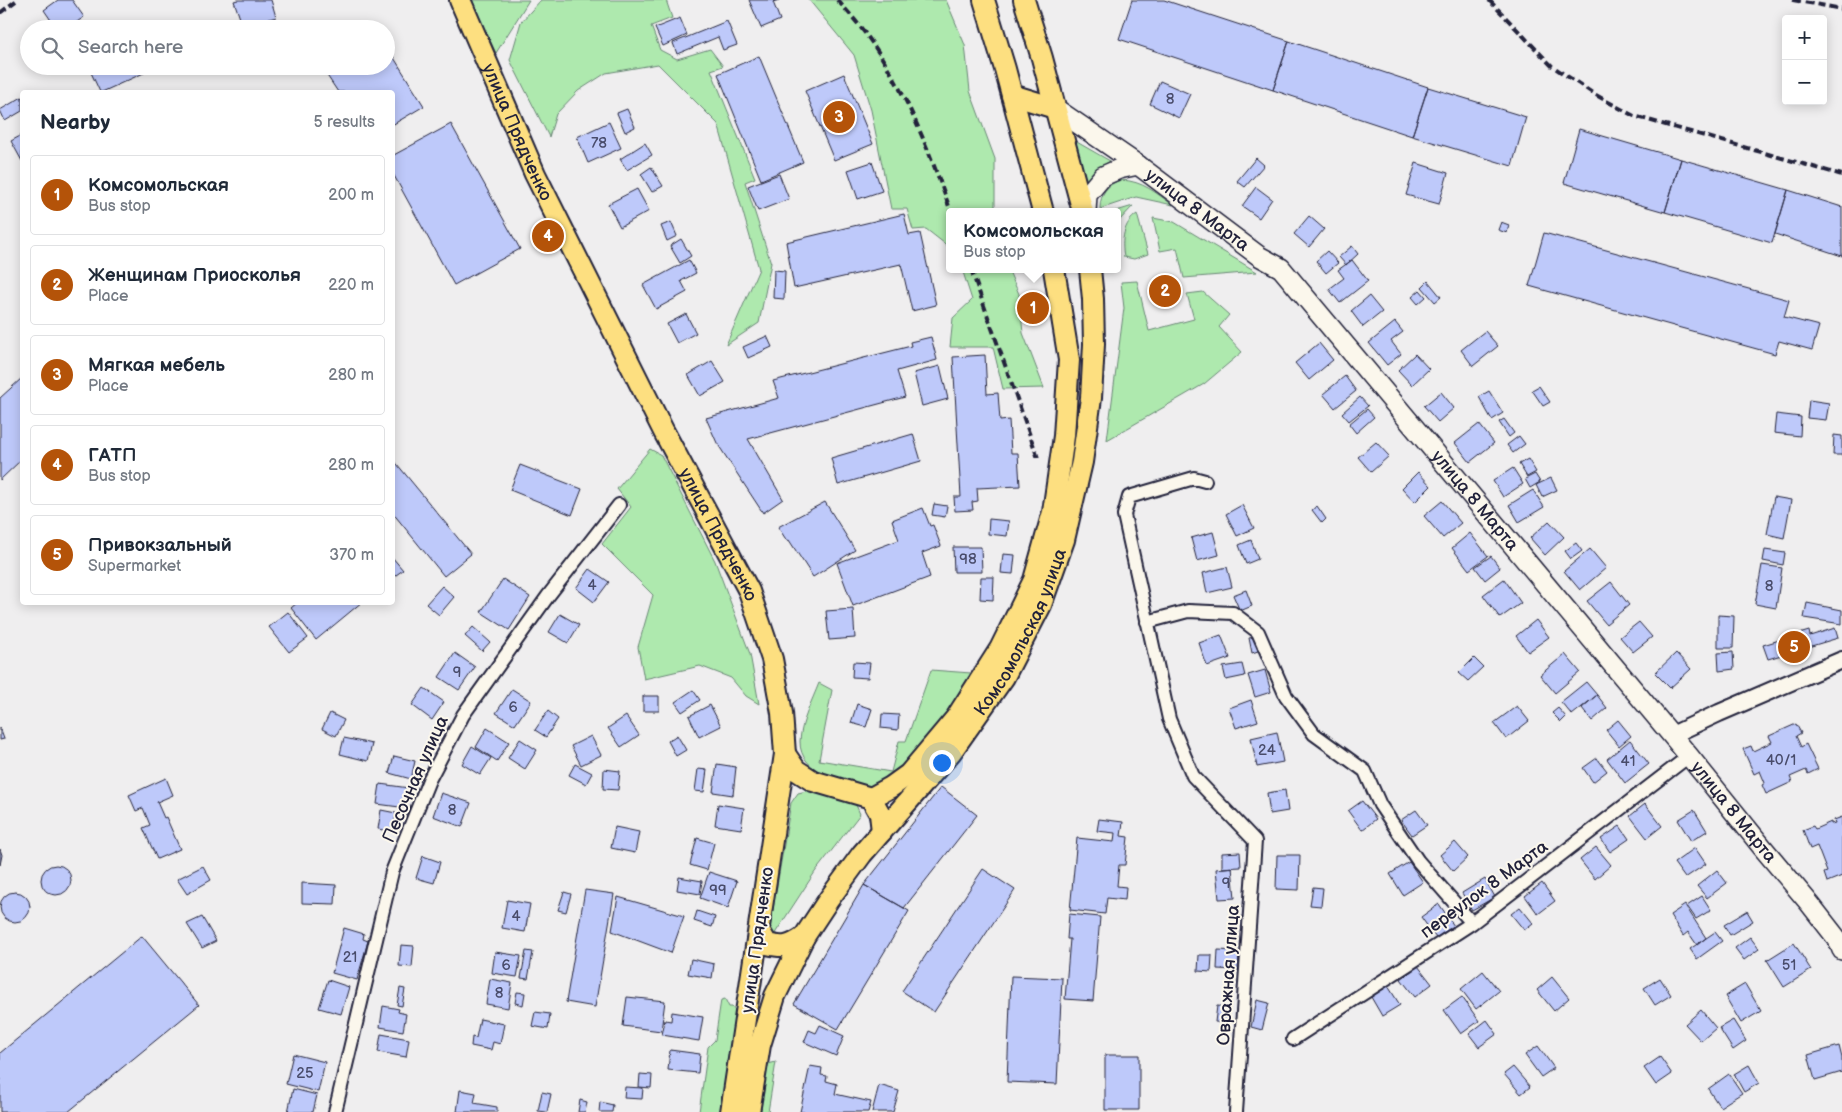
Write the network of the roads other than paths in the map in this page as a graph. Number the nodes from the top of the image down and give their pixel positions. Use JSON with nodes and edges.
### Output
{"nodes":[{"id":1,"x":460,"y":0,"type":"edge"},
{"id":2,"x":984,"y":0,"type":"edge"},
{"id":3,"x":1024,"y":0,"type":"edge"},
{"id":4,"x":1012,"y":95,"type":"junction"},
{"id":5,"x":1055,"y":108,"type":"junction"},
{"id":6,"x":1138,"y":165,"type":"junction"},
{"id":7,"x":1042,"y":208,"type":"edge"},
{"id":8,"x":1083,"y":208,"type":"edge"},
{"id":9,"x":1085,"y":208,"type":"edge"},
{"id":10,"x":1055,"y":273,"type":"edge"},
{"id":11,"x":1090,"y":273,"type":"edge"},
{"id":12,"x":1205,"y":481,"type":"dead end"},
{"id":13,"x":619,"y":505,"type":"dead end"},
{"id":14,"x":1147,"y":622,"type":"junction"},
{"id":15,"x":1842,"y":660,"type":"edge"},
{"id":16,"x":1672,"y":735,"type":"junction"},
{"id":17,"x":785,"y":754,"type":"junction"},
{"id":18,"x":1689,"y":756,"type":"junction"},
{"id":19,"x":813,"y":782,"type":"junction"},
{"id":20,"x":778,"y":797,"type":"junction"},
{"id":21,"x":871,"y":798,"type":"junction"},
{"id":22,"x":882,"y":831,"type":"junction"},
{"id":23,"x":1472,"y":923,"type":"junction"},
{"id":24,"x":758,"y":930,"type":"junction"},
{"id":25,"x":804,"y":937,"type":"junction"},
{"id":26,"x":1842,"y":950,"type":"edge"},
{"id":27,"x":1293,"y":1039,"type":"dead end"},
{"id":28,"x":334,"y":1112,"type":"edge"},
{"id":29,"x":731,"y":1112,"type":"edge"},
{"id":30,"x":749,"y":1112,"type":"edge"},
{"id":31,"x":1236,"y":1112,"type":"edge"}],
"edges":[{"from":1,"to":17,"type":"main road","name":"улица Прядченко"},
{"from":2,"to":4,"type":"main road"},
{"from":3,"to":5,"type":"main road"},
{"from":4,"to":5,"type":"main road"},
{"from":4,"to":7,"type":"main road"},
{"from":5,"to":6,"type":"main road","name":"улица 8 Марта"},
{"from":5,"to":8,"type":"main road"},
{"from":6,"to":9,"type":"main road"},
{"from":6,"to":16,"type":"main road","name":"улица 8 Марта"},
{"from":10,"to":21,"type":"main road","name":"Комсомольская улица"},
{"from":11,"to":22,"type":"main road","name":"Комсомольская улица"},
{"from":12,"to":14,"type":"street"},
{"from":13,"to":28,"type":"street","name":"Песочная улица"},
{"from":14,"to":23,"type":"street"},
{"from":14,"to":31,"type":"street","name":"Овражная улица"},
{"from":15,"to":16,"type":"street"},
{"from":16,"to":18,"type":"main road","name":"улица 8 Марта"},
{"from":17,"to":19,"type":"main road"},
{"from":17,"to":20,"type":"main road","name":"улица Прядченко"},
{"from":18,"to":23,"type":"street","name":"переулок 8 Марта"},
{"from":18,"to":26,"type":"main road","name":"улица 8 Марта"},
{"from":19,"to":20,"type":"main road"},
{"from":19,"to":21,"type":"main road"},
{"from":20,"to":24,"type":"main road","name":"улица Прядченко"},
{"from":21,"to":22,"type":"main road"},
{"from":22,"to":25,"type":"main road","name":"Комсомольская улица"},
{"from":23,"to":27,"type":"street","name":"переулок 8 Марта"},
{"from":24,"to":25,"type":"main road"},
{"from":24,"to":29,"type":"main road","name":"улица Прядченко"},
{"from":25,"to":30,"type":"main road","name":"улица Прядченко"}]}
